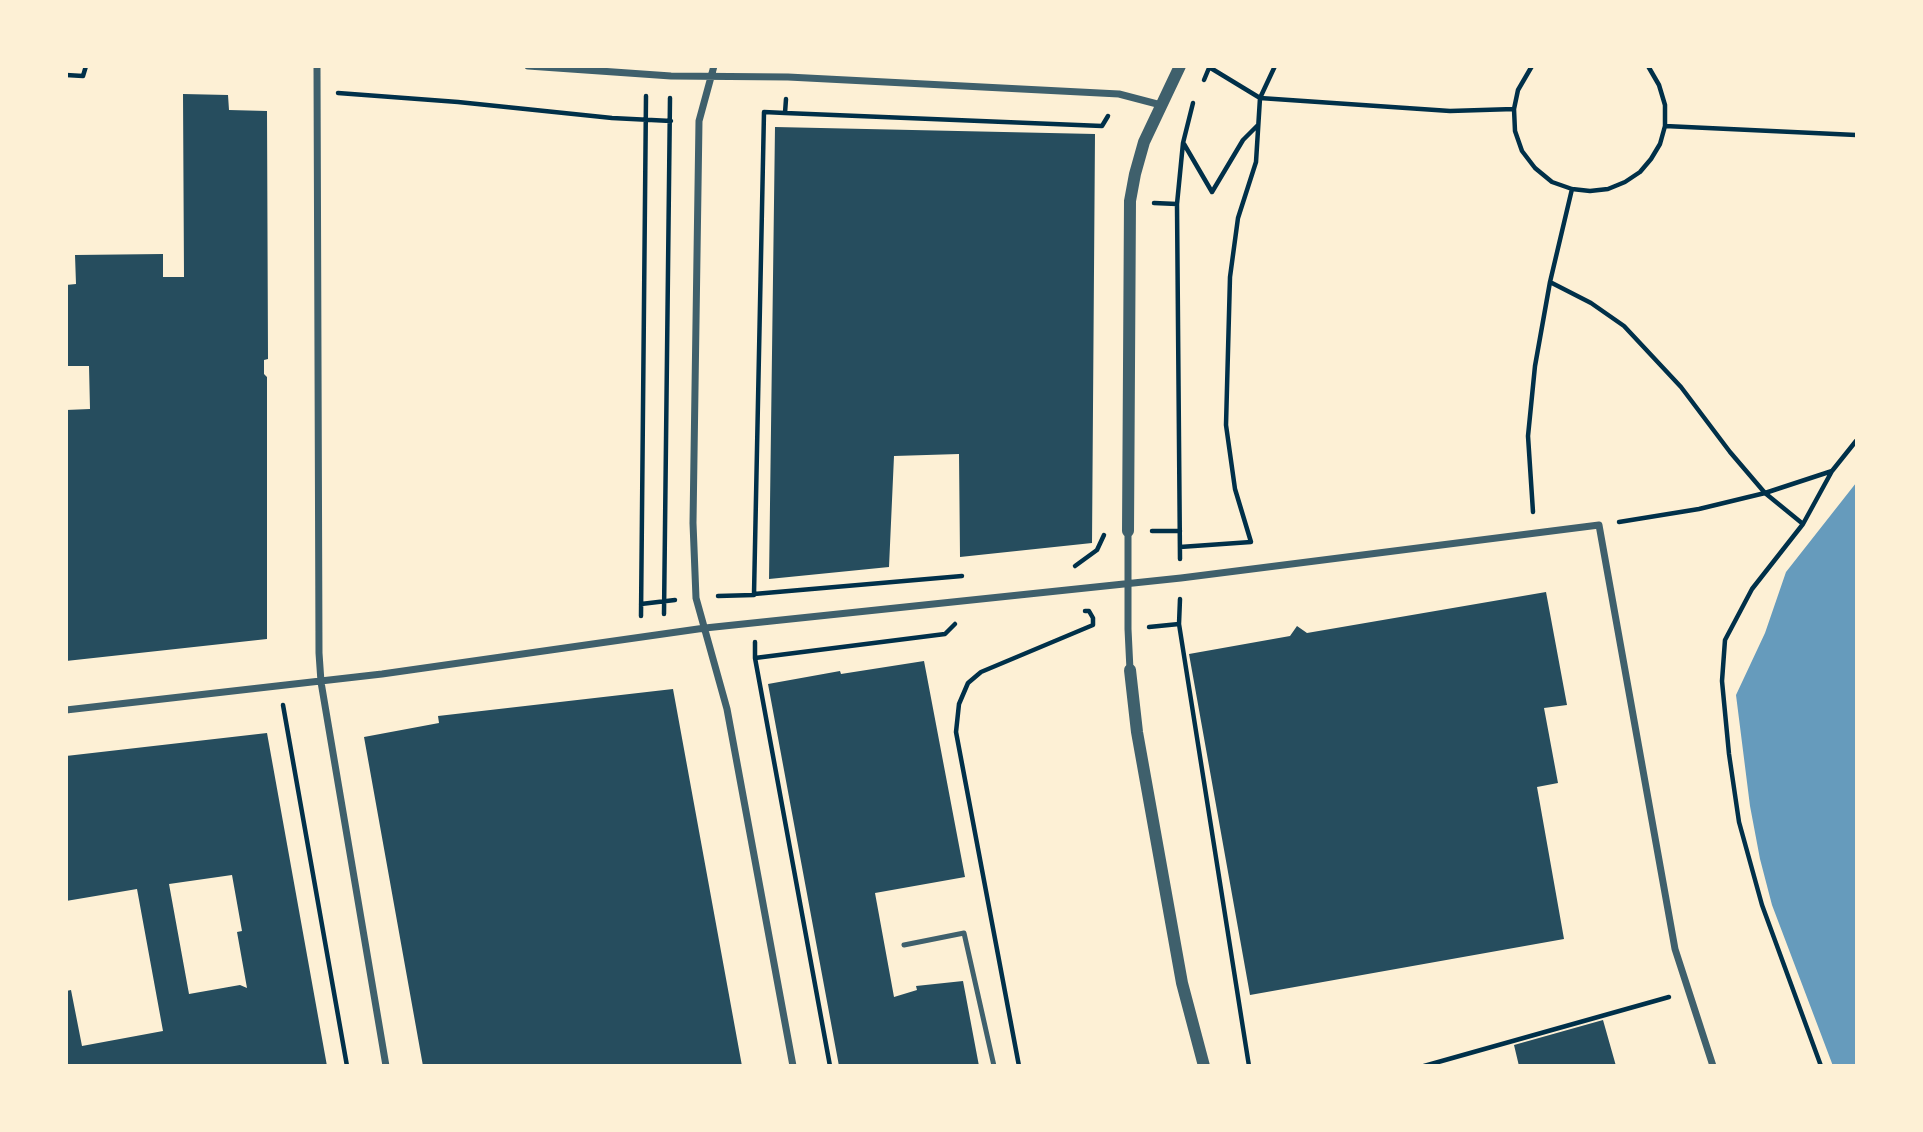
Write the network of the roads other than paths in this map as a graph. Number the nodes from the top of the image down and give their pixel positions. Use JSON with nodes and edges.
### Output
{"nodes":[{"id":1,"x":317,"y":66,"type":"edge"},
{"id":2,"x":528,"y":66,"type":"edge"},
{"id":3,"x":714,"y":66,"type":"edge"},
{"id":4,"x":1180,"y":66,"type":"edge"},
{"id":5,"x":712,"y":76,"type":"junction"},
{"id":6,"x":1161,"y":105,"type":"junction"},
{"id":7,"x":1128,"y":531,"type":"joint"},
{"id":8,"x":1128,"y":583,"type":"junction"},
{"id":9,"x":705,"y":628,"type":"junction"},
{"id":10,"x":1130,"y":670,"type":"joint"},
{"id":11,"x":321,"y":682,"type":"junction"},
{"id":12,"x":66,"y":710,"type":"edge"},
{"id":13,"x":904,"y":945,"type":"dead end"},
{"id":14,"x":386,"y":1066,"type":"edge"},
{"id":15,"x":793,"y":1066,"type":"edge"},
{"id":16,"x":994,"y":1066,"type":"edge"},
{"id":17,"x":1204,"y":1066,"type":"edge"},
{"id":18,"x":1713,"y":1066,"type":"edge"}],
"edges":[{"from":1,"to":11,"type":"street"},
{"from":2,"to":5,"type":"street"},
{"from":3,"to":5,"type":"street"},
{"from":4,"to":6,"type":"street"},
{"from":5,"to":6,"type":"street"},
{"from":5,"to":9,"type":"street"},
{"from":6,"to":7,"type":"street"},
{"from":7,"to":8,"type":"street"},
{"from":8,"to":9,"type":"street"},
{"from":8,"to":10,"type":"street"},
{"from":8,"to":18,"type":"street"},
{"from":9,"to":11,"type":"street"},
{"from":9,"to":15,"type":"street"},
{"from":10,"to":17,"type":"street"},
{"from":11,"to":12,"type":"street"},
{"from":11,"to":14,"type":"street"},
{"from":13,"to":16,"type":"lane"}]}
